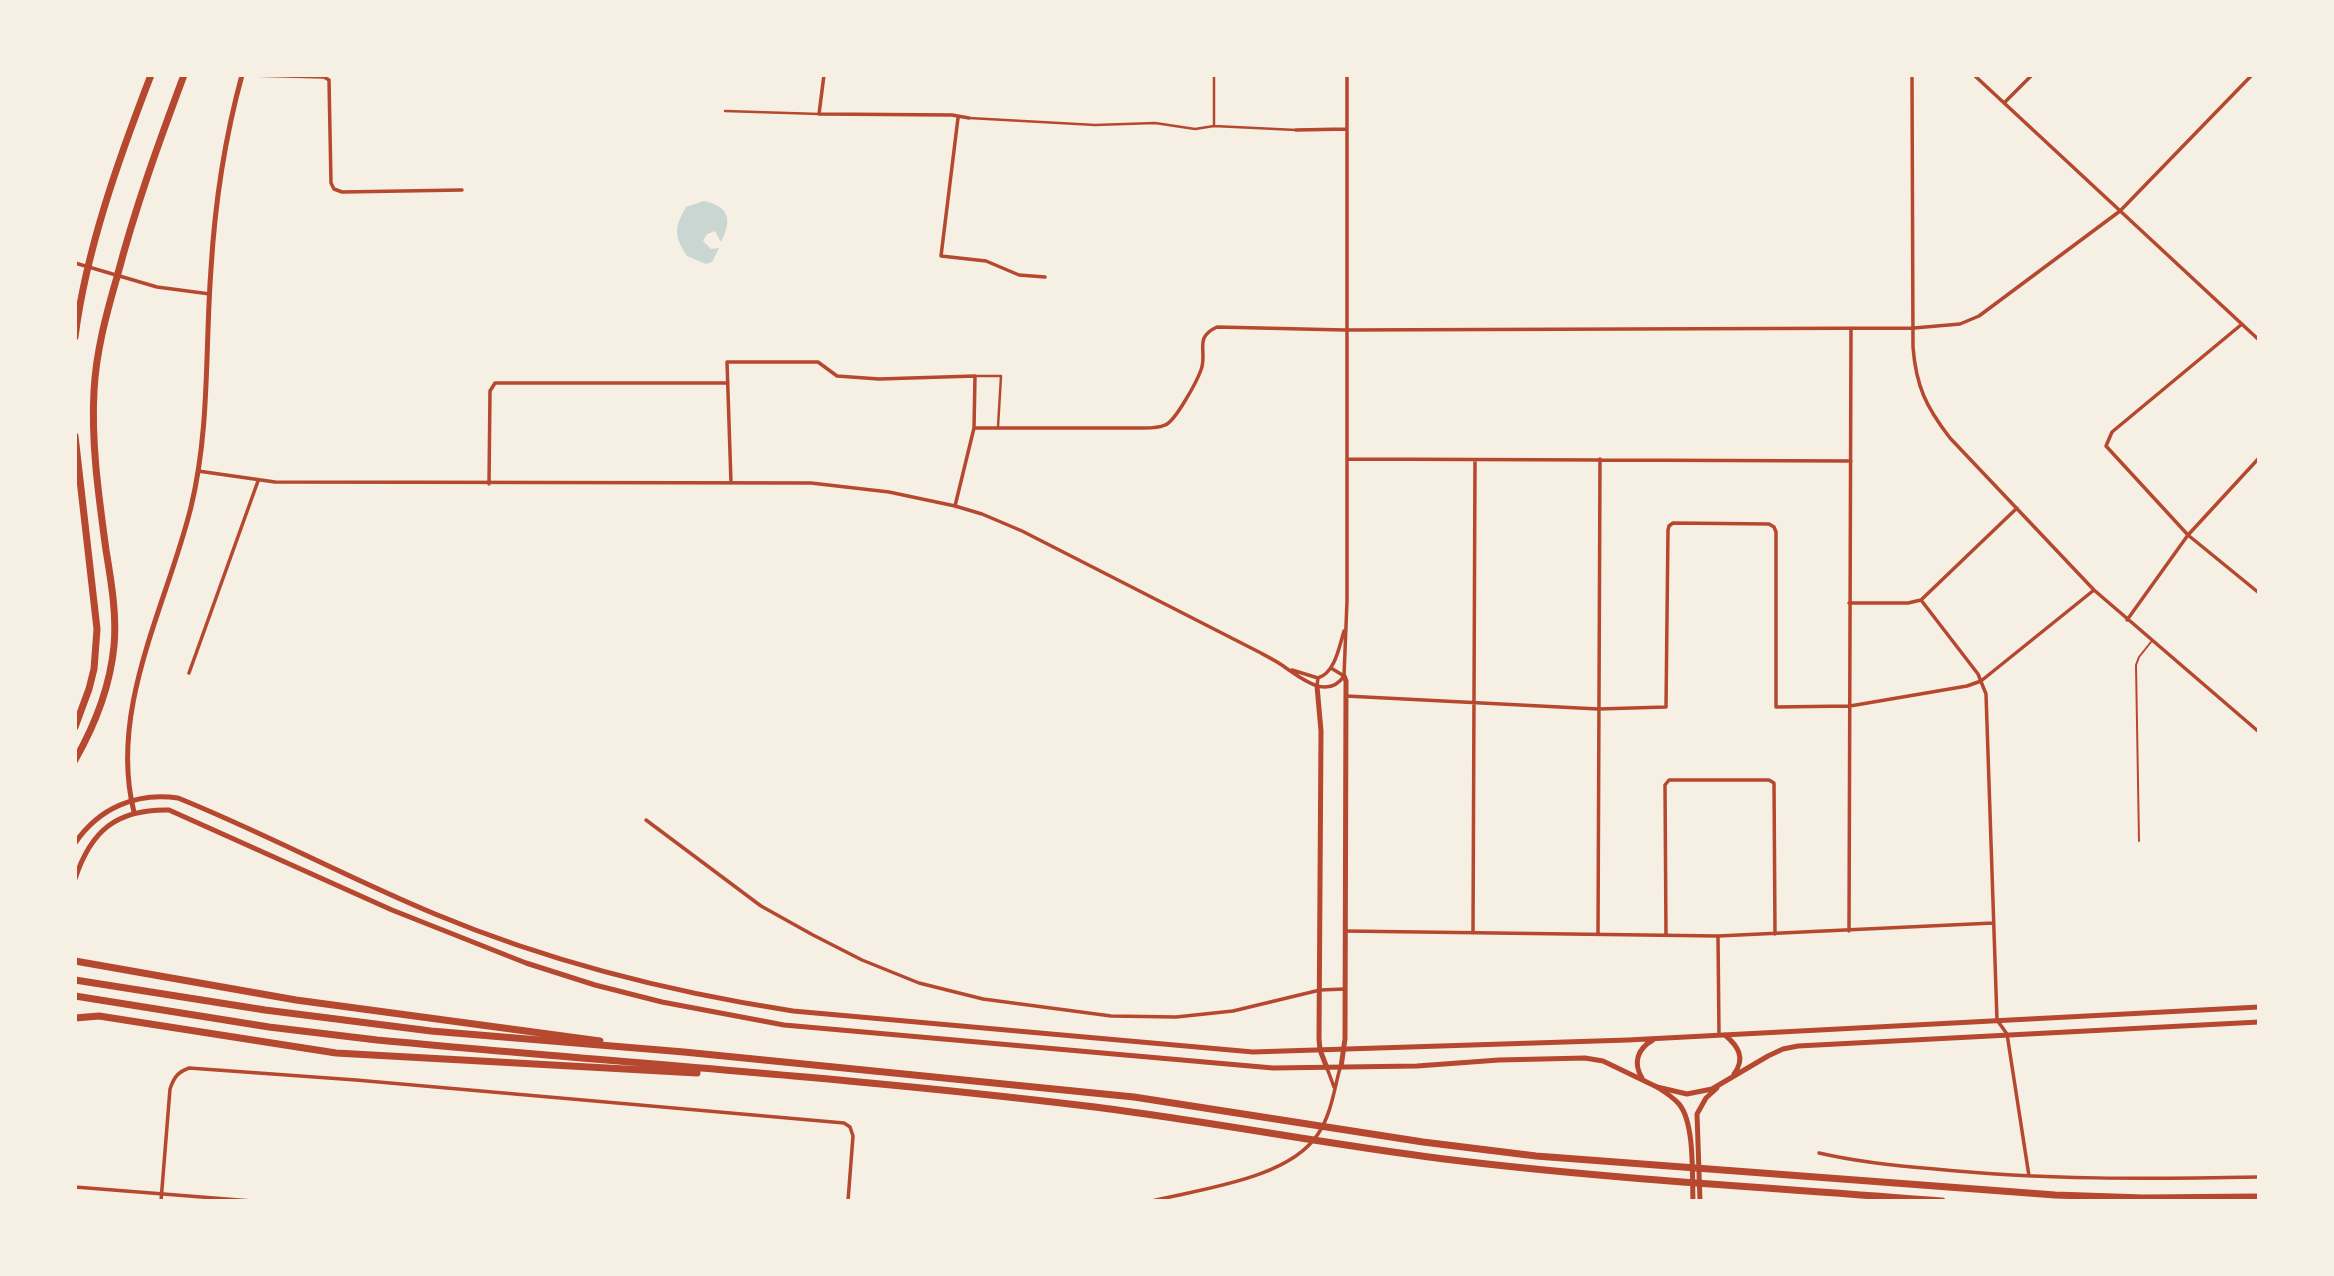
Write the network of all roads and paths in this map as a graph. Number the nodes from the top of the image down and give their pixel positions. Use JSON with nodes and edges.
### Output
{"nodes":[{"id":1,"x":151,"y":75,"type":"edge"},
{"id":2,"x":184,"y":75,"type":"edge"},
{"id":3,"x":242,"y":75,"type":"edge"},
{"id":4,"x":248,"y":75,"type":"edge"},
{"id":5,"x":824,"y":75,"type":"edge"},
{"id":6,"x":1213,"y":75,"type":"edge"},
{"id":7,"x":1347,"y":75,"type":"edge"},
{"id":8,"x":1912,"y":75,"type":"edge"},
{"id":9,"x":1974,"y":75,"type":"edge"},
{"id":10,"x":2032,"y":75,"type":"edge"},
{"id":11,"x":2252,"y":75,"type":"edge"},
{"id":12,"x":309,"y":76,"type":"edge"},
{"id":13,"x":2004,"y":103,"type":"junction"},
{"id":14,"x":724,"y":111,"type":"dead end"},
{"id":15,"x":819,"y":114,"type":"junction"},
{"id":16,"x":958,"y":118,"type":"junction"},
{"id":17,"x":969,"y":118,"type":"joint"},
{"id":18,"x":1214,"y":126,"type":"junction"},
{"id":19,"x":1347,"y":129,"type":"junction"},
{"id":20,"x":1296,"y":130,"type":"joint"},
{"id":21,"x":462,"y":190,"type":"dead end"},
{"id":22,"x":2120,"y":211,"type":"junction"},
{"id":23,"x":75,"y":263,"type":"edge"},
{"id":24,"x":1045,"y":277,"type":"dead end"},
{"id":25,"x":209,"y":294,"type":"junction"},
{"id":26,"x":2242,"y":324,"type":"junction"},
{"id":27,"x":1851,"y":328,"type":"junction"},
{"id":28,"x":1914,"y":328,"type":"junction"},
{"id":29,"x":1345,"y":330,"type":"junction"},
{"id":30,"x":75,"y":337,"type":"edge"},
{"id":31,"x":2259,"y":340,"type":"edge"},
{"id":32,"x":975,"y":376,"type":"junction"},
{"id":33,"x":728,"y":383,"type":"junction"},
{"id":34,"x":998,"y":427,"type":"junction"},
{"id":35,"x":974,"y":428,"type":"junction"},
{"id":36,"x":75,"y":436,"type":"edge"},
{"id":37,"x":2259,"y":458,"type":"edge"},
{"id":38,"x":1347,"y":459,"type":"junction"},
{"id":39,"x":1600,"y":460,"type":"junction"},
{"id":40,"x":1475,"y":461,"type":"junction"},
{"id":41,"x":1851,"y":461,"type":"junction"},
{"id":42,"x":198,"y":471,"type":"junction"},
{"id":43,"x":258,"y":481,"type":"junction"},
{"id":44,"x":732,"y":483,"type":"junction"},
{"id":45,"x":489,"y":484,"type":"junction"},
{"id":46,"x":955,"y":506,"type":"junction"},
{"id":47,"x":2017,"y":508,"type":"junction"},
{"id":48,"x":2188,"y":535,"type":"junction"},
{"id":49,"x":2094,"y":590,"type":"junction"},
{"id":50,"x":2259,"y":593,"type":"edge"},
{"id":51,"x":1921,"y":600,"type":"junction"},
{"id":52,"x":1849,"y":603,"type":"junction"},
{"id":53,"x":2127,"y":620,"type":"junction"},
{"id":54,"x":1346,"y":626,"type":"junction"},
{"id":55,"x":2151,"y":642,"type":"junction"},
{"id":56,"x":1286,"y":668,"type":"junction"},
{"id":57,"x":1330,"y":668,"type":"junction"},
{"id":58,"x":189,"y":673,"type":"dead end"},
{"id":59,"x":1344,"y":676,"type":"junction"},
{"id":60,"x":1318,"y":678,"type":"junction"},
{"id":61,"x":1982,"y":681,"type":"junction"},
{"id":62,"x":1317,"y":686,"type":"junction"},
{"id":63,"x":1346,"y":696,"type":"junction"},
{"id":64,"x":1476,"y":702,"type":"junction"},
{"id":65,"x":1850,"y":706,"type":"junction"},
{"id":66,"x":1598,"y":709,"type":"junction"},
{"id":67,"x":75,"y":727,"type":"edge"},
{"id":68,"x":2259,"y":732,"type":"edge"},
{"id":69,"x":75,"y":761,"type":"edge"},
{"id":70,"x":131,"y":800,"type":"junction"},
{"id":71,"x":134,"y":812,"type":"junction"},
{"id":72,"x":646,"y":820,"type":"dead end"},
{"id":73,"x":2139,"y":841,"type":"dead end"},
{"id":74,"x":75,"y":843,"type":"edge"},
{"id":75,"x":75,"y":878,"type":"edge"},
{"id":76,"x":1993,"y":923,"type":"junction"},
{"id":77,"x":1345,"y":930,"type":"junction"},
{"id":78,"x":1849,"y":931,"type":"junction"},
{"id":79,"x":1474,"y":933,"type":"junction"},
{"id":80,"x":1598,"y":934,"type":"junction"},
{"id":81,"x":1666,"y":934,"type":"junction"},
{"id":82,"x":1775,"y":934,"type":"junction"},
{"id":83,"x":1718,"y":936,"type":"junction"},
{"id":84,"x":75,"y":961,"type":"edge"},
{"id":85,"x":75,"y":980,"type":"edge"},
{"id":86,"x":1345,"y":989,"type":"junction"},
{"id":87,"x":1320,"y":990,"type":"junction"},
{"id":88,"x":75,"y":996,"type":"edge"},
{"id":89,"x":2259,"y":1007,"type":"edge"},
{"id":90,"x":75,"y":1018,"type":"edge"},
{"id":91,"x":1997,"y":1020,"type":"junction"},
{"id":92,"x":2259,"y":1022,"type":"edge"},
{"id":93,"x":1721,"y":1034,"type":"junction"},
{"id":94,"x":2007,"y":1034,"type":"junction"},
{"id":95,"x":1656,"y":1038,"type":"junction"},
{"id":96,"x":1320,"y":1050,"type":"junction"},
{"id":97,"x":1344,"y":1050,"type":"junction"},
{"id":98,"x":684,"y":1052,"type":"junction"},
{"id":99,"x":1341,"y":1067,"type":"junction"},
{"id":100,"x":1327,"y":1068,"type":"junction"},
{"id":101,"x":789,"y":1076,"type":"junction"},
{"id":102,"x":1732,"y":1076,"type":"junction"},
{"id":103,"x":1643,"y":1080,"type":"junction"},
{"id":104,"x":1722,"y":1084,"type":"junction"},
{"id":105,"x":1657,"y":1087,"type":"junction"},
{"id":106,"x":1335,"y":1089,"type":"junction"},
{"id":107,"x":1819,"y":1153,"type":"dead end"},
{"id":108,"x":2029,"y":1176,"type":"junction"},
{"id":109,"x":2259,"y":1177,"type":"edge"},
{"id":110,"x":75,"y":1186,"type":"edge"},
{"id":111,"x":162,"y":1192,"type":"junction"},
{"id":112,"x":2259,"y":1197,"type":"edge"},
{"id":113,"x":161,"y":1201,"type":"edge"},
{"id":114,"x":252,"y":1201,"type":"edge"},
{"id":115,"x":848,"y":1201,"type":"edge"},
{"id":116,"x":1152,"y":1201,"type":"edge"},
{"id":117,"x":1693,"y":1201,"type":"edge"},
{"id":118,"x":1700,"y":1201,"type":"edge"},
{"id":119,"x":1942,"y":1201,"type":"edge"}],
"edges":[{"from":1,"to":30,"type":"highway"},
{"from":2,"to":69,"type":"highway"},
{"from":3,"to":25,"type":"main road"},
{"from":4,"to":12,"type":"street"},
{"from":5,"to":15,"type":"street"},
{"from":6,"to":18,"type":"street"},
{"from":7,"to":19,"type":"street"},
{"from":8,"to":28,"type":"street"},
{"from":9,"to":13,"type":"street"},
{"from":10,"to":13,"type":"street"},
{"from":11,"to":22,"type":"street"},
{"from":12,"to":21,"type":"street"},
{"from":13,"to":22,"type":"street"},
{"from":14,"to":15,"type":"street"},
{"from":15,"to":16,"type":"street"},
{"from":16,"to":17,"type":"street"},
{"from":16,"to":24,"type":"street"},
{"from":17,"to":18,"type":"street"},
{"from":18,"to":20,"type":"street"},
{"from":19,"to":20,"type":"street"},
{"from":19,"to":29,"type":"street"},
{"from":22,"to":26,"type":"street"},
{"from":22,"to":28,"type":"street"},
{"from":23,"to":25,"type":"street"},
{"from":25,"to":42,"type":"main road"},
{"from":26,"to":31,"type":"street"},
{"from":26,"to":48,"type":"street"},
{"from":27,"to":28,"type":"street"},
{"from":27,"to":29,"type":"street"},
{"from":27,"to":41,"type":"street"},
{"from":28,"to":47,"type":"street"},
{"from":29,"to":34,"type":"street"},
{"from":29,"to":38,"type":"street"},
{"from":32,"to":33,"type":"street"},
{"from":32,"to":34,"type":"street"},
{"from":32,"to":35,"type":"street"},
{"from":33,"to":44,"type":"street"},
{"from":33,"to":45,"type":"street"},
{"from":34,"to":35,"type":"street"},
{"from":35,"to":46,"type":"street"},
{"from":36,"to":67,"type":"highway"},
{"from":37,"to":48,"type":"street"},
{"from":38,"to":40,"type":"street"},
{"from":38,"to":54,"type":"street"},
{"from":39,"to":40,"type":"street"},
{"from":39,"to":41,"type":"street"},
{"from":39,"to":66,"type":"street"},
{"from":40,"to":64,"type":"street"},
{"from":41,"to":52,"type":"street"},
{"from":42,"to":43,"type":"street"},
{"from":42,"to":70,"type":"main road"},
{"from":43,"to":45,"type":"street"},
{"from":43,"to":58,"type":"street"},
{"from":44,"to":45,"type":"street"},
{"from":44,"to":46,"type":"street"},
{"from":46,"to":56,"type":"street"},
{"from":47,"to":49,"type":"street"},
{"from":47,"to":51,"type":"street"},
{"from":48,"to":50,"type":"street"},
{"from":48,"to":53,"type":"street"},
{"from":49,"to":53,"type":"street"},
{"from":49,"to":61,"type":"street"},
{"from":51,"to":52,"type":"street"},
{"from":51,"to":61,"type":"street"},
{"from":52,"to":65,"type":"street"},
{"from":53,"to":55,"type":"street"},
{"from":54,"to":57,"type":"street"},
{"from":54,"to":59,"type":"street"},
{"from":55,"to":68,"type":"street"},
{"from":55,"to":73,"type":"lane"},
{"from":56,"to":60,"type":"street"},
{"from":56,"to":62,"type":"street"},
{"from":57,"to":59,"type":"street"},
{"from":57,"to":60,"type":"street"},
{"from":59,"to":62,"type":"street"},
{"from":59,"to":63,"type":"main road"},
{"from":60,"to":62,"type":"street"},
{"from":61,"to":65,"type":"street"},
{"from":61,"to":76,"type":"street"},
{"from":62,"to":87,"type":"main road"},
{"from":63,"to":64,"type":"street"},
{"from":63,"to":77,"type":"main road"},
{"from":64,"to":66,"type":"street"},
{"from":64,"to":79,"type":"street"},
{"from":65,"to":66,"type":"street"},
{"from":65,"to":78,"type":"street"},
{"from":66,"to":80,"type":"street"},
{"from":70,"to":71,"type":"main road"},
{"from":70,"to":74,"type":"main road"},
{"from":70,"to":96,"type":"main road"},
{"from":71,"to":75,"type":"main road"},
{"from":71,"to":100,"type":"main road"},
{"from":72,"to":87,"type":"street"},
{"from":76,"to":78,"type":"street"},
{"from":76,"to":91,"type":"street"},
{"from":77,"to":79,"type":"street"},
{"from":77,"to":86,"type":"main road"},
{"from":78,"to":82,"type":"street"},
{"from":79,"to":80,"type":"street"},
{"from":80,"to":81,"type":"street"},
{"from":81,"to":82,"type":"street"},
{"from":81,"to":83,"type":"street"},
{"from":82,"to":83,"type":"street"},
{"from":83,"to":93,"type":"street"},
{"from":84,"to":98,"type":"highway"},
{"from":85,"to":98,"type":"highway"},
{"from":86,"to":87,"type":"street"},
{"from":86,"to":97,"type":"main road"},
{"from":87,"to":96,"type":"main road"},
{"from":88,"to":101,"type":"highway"},
{"from":89,"to":91,"type":"main road"},
{"from":90,"to":101,"type":"highway"},
{"from":91,"to":93,"type":"main road"},
{"from":91,"to":94,"type":"street"},
{"from":92,"to":94,"type":"main road"},
{"from":93,"to":95,"type":"main road"},
{"from":93,"to":102,"type":"main road"},
{"from":94,"to":102,"type":"main road"},
{"from":94,"to":108,"type":"street"},
{"from":95,"to":97,"type":"main road"},
{"from":95,"to":103,"type":"main road"},
{"from":96,"to":97,"type":"main road"},
{"from":96,"to":100,"type":"main road"},
{"from":97,"to":99,"type":"main road"},
{"from":98,"to":112,"type":"highway"},
{"from":99,"to":100,"type":"main road"},
{"from":99,"to":103,"type":"main road"},
{"from":99,"to":106,"type":"street"},
{"from":100,"to":106,"type":"street"},
{"from":101,"to":119,"type":"highway"},
{"from":102,"to":104,"type":"main road"},
{"from":103,"to":105,"type":"main road"},
{"from":104,"to":105,"type":"main road"},
{"from":104,"to":118,"type":"main road"},
{"from":105,"to":117,"type":"main road"},
{"from":106,"to":116,"type":"street"},
{"from":107,"to":108,"type":"street"},
{"from":108,"to":109,"type":"street"},
{"from":110,"to":111,"type":"street"},
{"from":111,"to":113,"type":"street"},
{"from":111,"to":114,"type":"street"},
{"from":111,"to":115,"type":"street"}]}
